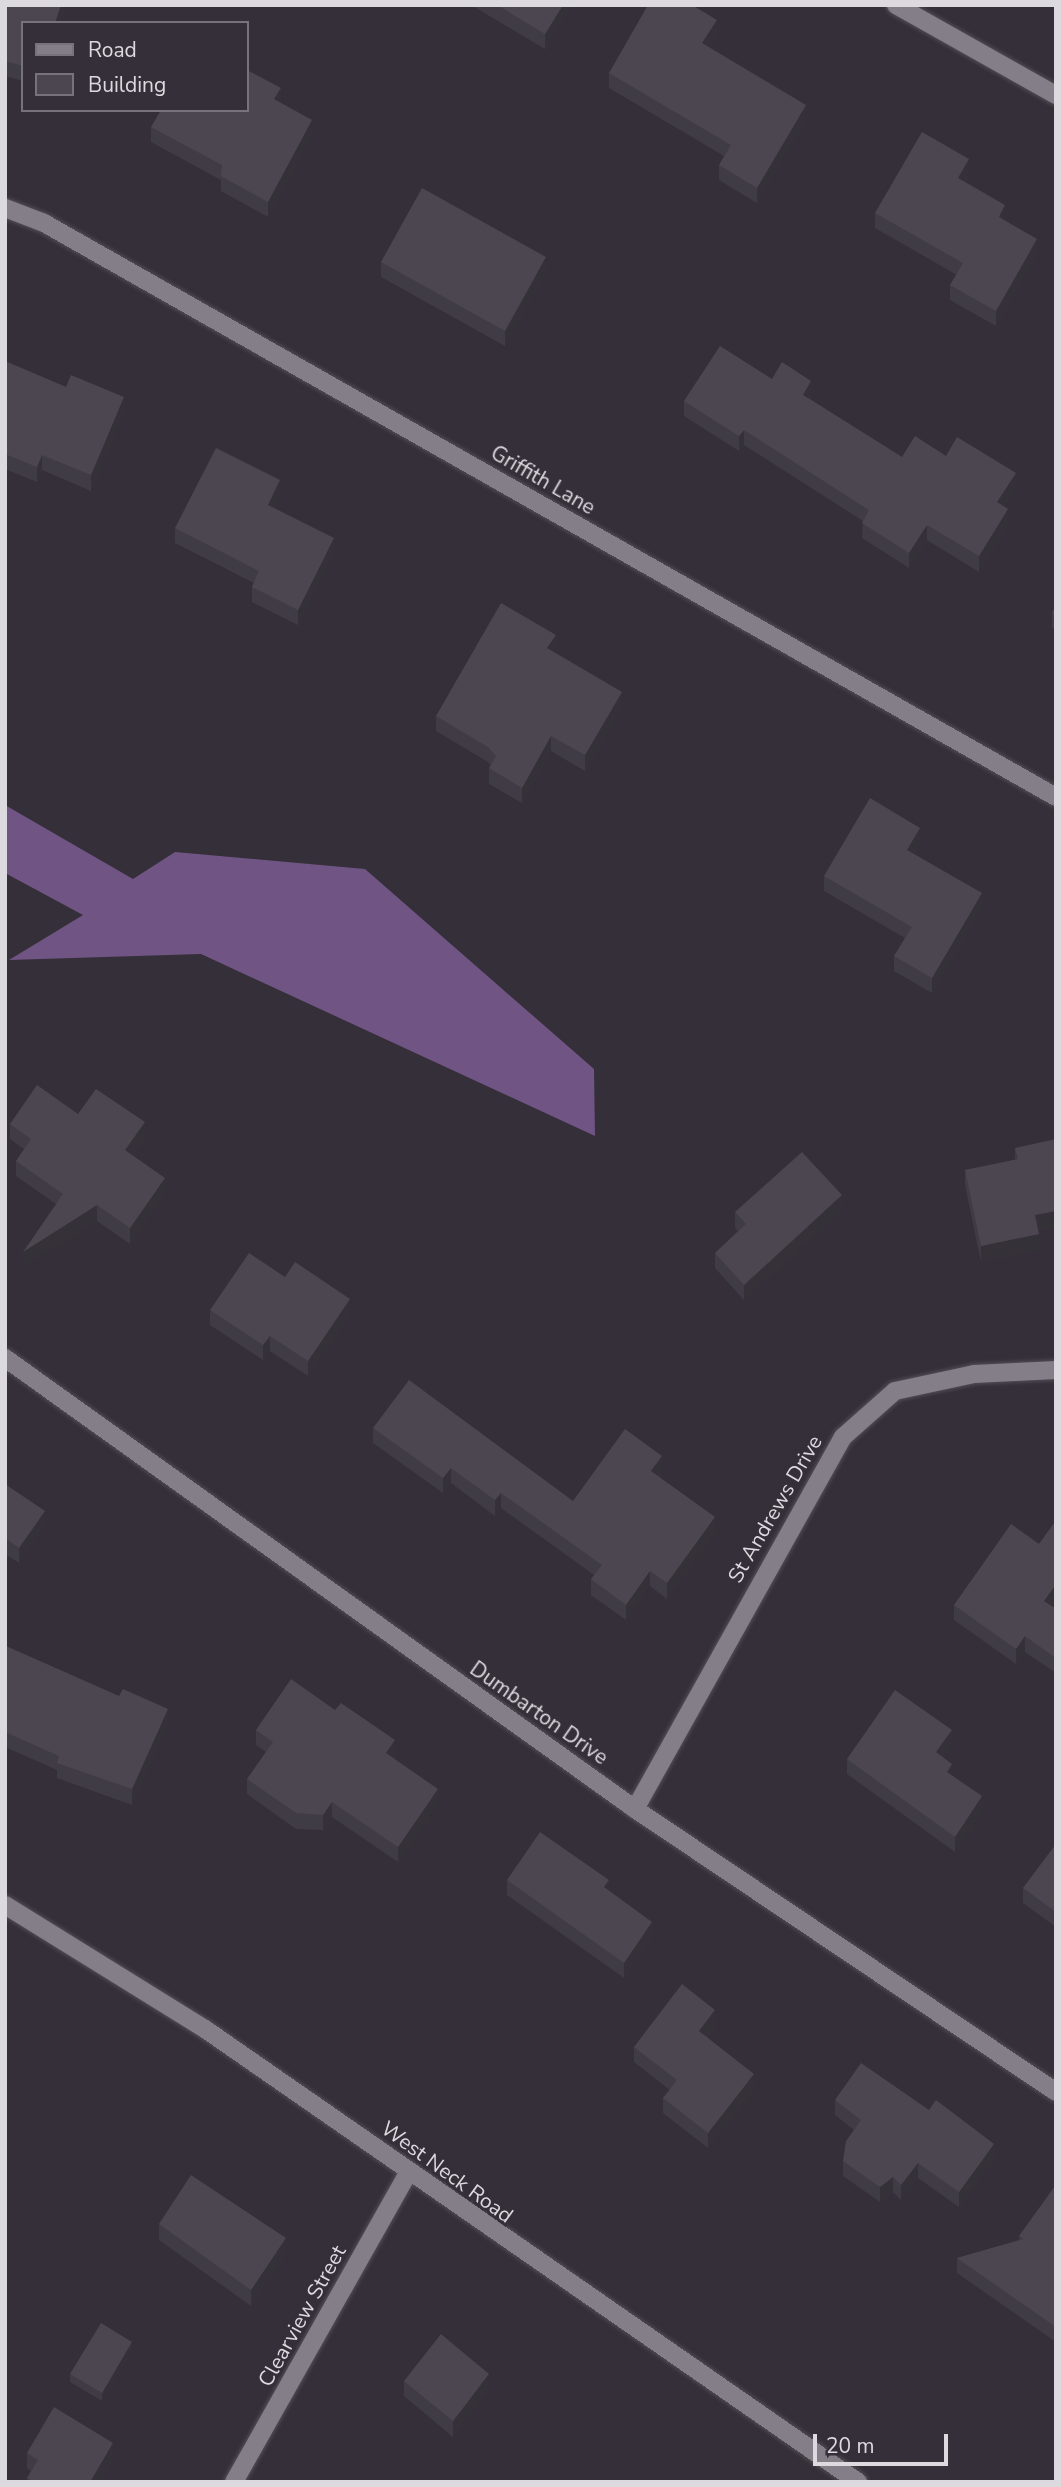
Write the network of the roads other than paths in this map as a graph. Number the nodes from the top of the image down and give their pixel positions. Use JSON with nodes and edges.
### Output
{"nodes":[{"id":1,"x":896,"y":5,"type":"edge"},
{"id":2,"x":1056,"y":94,"type":"edge"},
{"id":3,"x":5,"y":208,"type":"edge"},
{"id":4,"x":1056,"y":797,"type":"edge"},
{"id":5,"x":5,"y":1359,"type":"edge"},
{"id":6,"x":1056,"y":1370,"type":"edge"},
{"id":7,"x":635,"y":1809,"type":"junction"},
{"id":8,"x":5,"y":1905,"type":"edge"},
{"id":9,"x":1056,"y":2092,"type":"edge"},
{"id":10,"x":409,"y":2172,"type":"junction"},
{"id":11,"x":234,"y":2482,"type":"edge"},
{"id":12,"x":858,"y":2482,"type":"edge"}],
"edges":[{"from":1,"to":2,"type":"street"},
{"from":3,"to":4,"type":"street","name":"Griffith Lane"},
{"from":5,"to":7,"type":"street","name":"Dumbarton Drive"},
{"from":6,"to":7,"type":"street","name":"St Andrews Drive"},
{"from":7,"to":9,"type":"street","name":"Dumbarton Drive"},
{"from":8,"to":10,"type":"street","name":"West Neck Road"},
{"from":10,"to":11,"type":"street","name":"Clearview Street"},
{"from":10,"to":12,"type":"street","name":"West Neck Road"}]}
